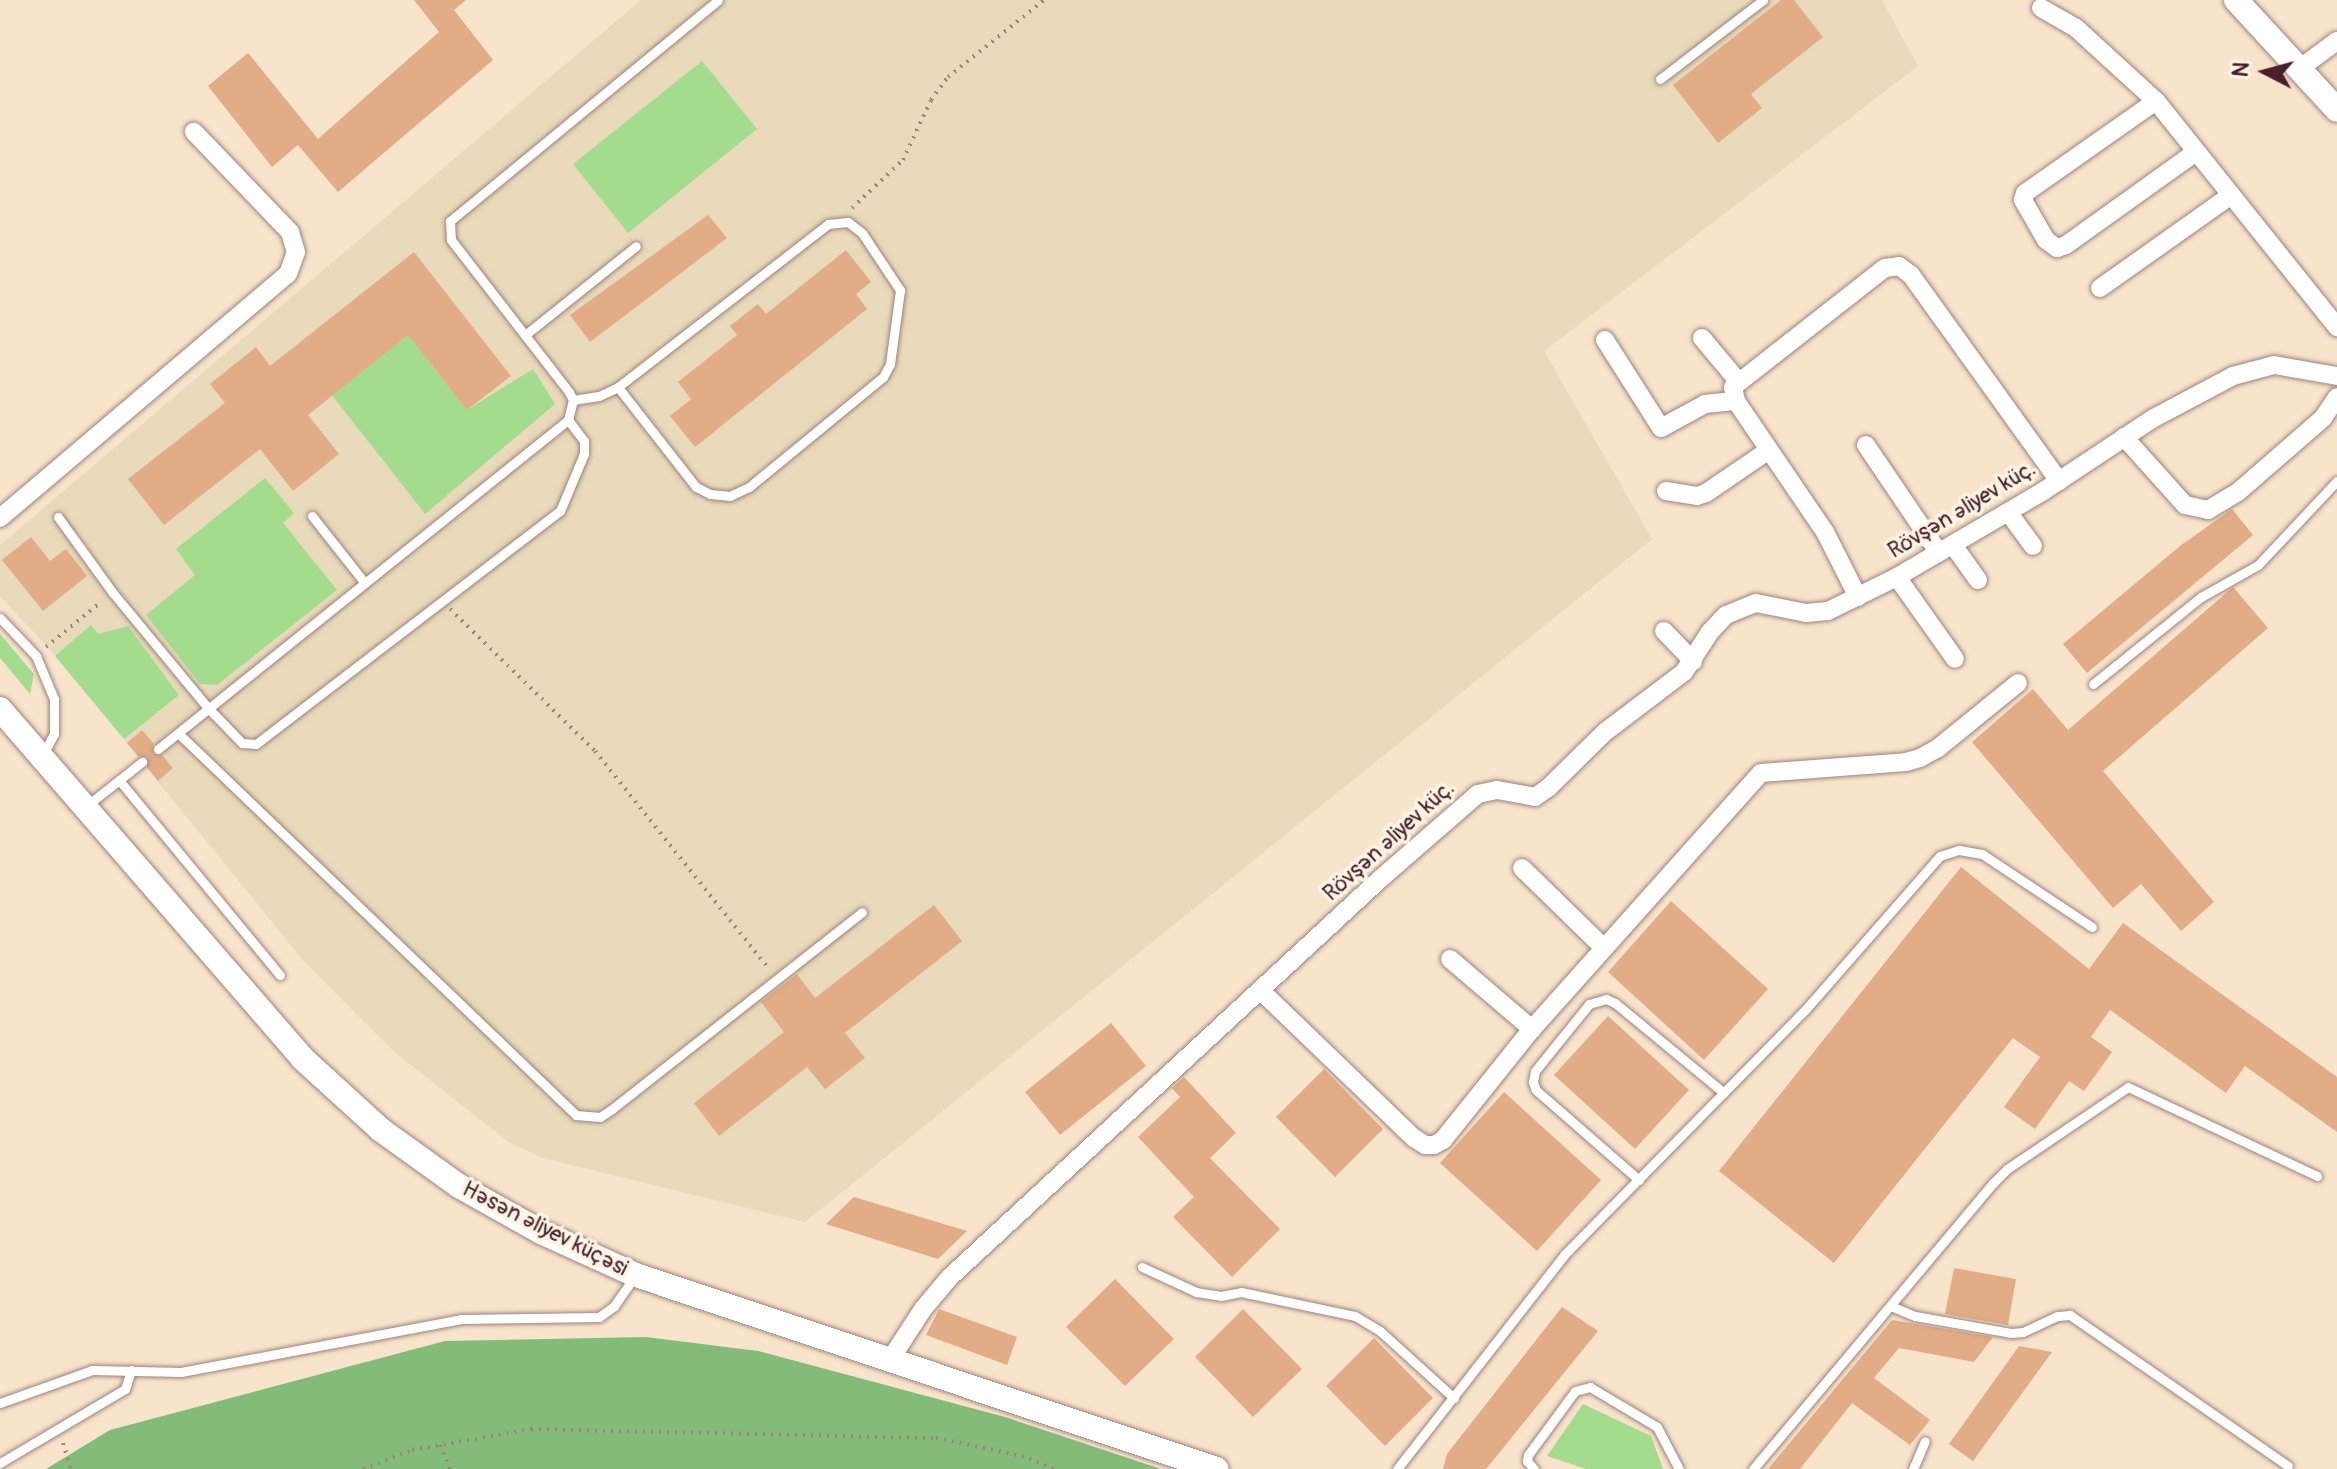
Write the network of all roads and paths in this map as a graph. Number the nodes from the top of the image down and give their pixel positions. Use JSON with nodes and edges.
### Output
{"nodes":[{"id":1,"x":718,"y":0,"type":"edge"},
{"id":2,"x":1044,"y":0,"type":"edge"},
{"id":3,"x":1763,"y":0,"type":"edge"},
{"id":4,"x":2236,"y":0,"type":"edge"},
{"id":5,"x":2041,"y":8,"type":"dead end"},
{"id":6,"x":2337,"y":41,"type":"edge"},
{"id":7,"x":2299,"y":69,"type":"junction"},
{"id":8,"x":1660,"y":79,"type":"dead end"},
{"id":9,"x":2156,"y":101,"type":"junction"},
{"id":10,"x":2337,"y":110,"type":"edge"},
{"id":11,"x":194,"y":132,"type":"dead end"},
{"id":12,"x":2196,"y":152,"type":"junction"},
{"id":13,"x":2230,"y":196,"type":"junction"},
{"id":14,"x":838,"y":220,"type":"junction"},
{"id":15,"x":636,"y":246,"type":"dead end"},
{"id":16,"x":2100,"y":288,"type":"dead end"},
{"id":17,"x":2337,"y":327,"type":"edge"},
{"id":18,"x":525,"y":335,"type":"junction"},
{"id":19,"x":1702,"y":338,"type":"dead end"},
{"id":20,"x":1605,"y":340,"type":"dead end"},
{"id":21,"x":2337,"y":376,"type":"edge"},
{"id":22,"x":1738,"y":381,"type":"junction"},
{"id":23,"x":618,"y":387,"type":"junction"},
{"id":24,"x":2337,"y":397,"type":"edge"},
{"id":25,"x":573,"y":400,"type":"junction"},
{"id":26,"x":1736,"y":401,"type":"junction"},
{"id":27,"x":568,"y":420,"type":"junction"},
{"id":28,"x":2124,"y":437,"type":"junction"},
{"id":29,"x":1866,"y":445,"type":"dead end"},
{"id":30,"x":1769,"y":450,"type":"junction"},
{"id":31,"x":2059,"y":481,"type":"junction"},
{"id":32,"x":2337,"y":481,"type":"edge"},
{"id":33,"x":1666,"y":491,"type":"dead end"},
{"id":34,"x":2008,"y":512,"type":"junction"},
{"id":35,"x":312,"y":516,"type":"dead end"},
{"id":36,"x":58,"y":517,"type":"dead end"},
{"id":37,"x":0,"y":518,"type":"edge"},
{"id":38,"x":2033,"y":546,"type":"dead end"},
{"id":39,"x":1946,"y":549,"type":"junction"},
{"id":40,"x":1897,"y":577,"type":"junction"},
{"id":41,"x":1978,"y":580,"type":"dead end"},
{"id":42,"x":365,"y":583,"type":"junction"},
{"id":43,"x":113,"y":593,"type":"junction"},
{"id":44,"x":1858,"y":597,"type":"junction"},
{"id":45,"x":442,"y":602,"type":"junction"},
{"id":46,"x":0,"y":618,"type":"edge"},
{"id":47,"x":1664,"y":631,"type":"dead end"},
{"id":48,"x":36,"y":656,"type":"junction"},
{"id":49,"x":1955,"y":659,"type":"dead end"},
{"id":50,"x":1693,"y":661,"type":"junction"},
{"id":51,"x":2018,"y":683,"type":"dead end"},
{"id":52,"x":2093,"y":684,"type":"dead end"},
{"id":53,"x":208,"y":708,"type":"junction"},
{"id":54,"x":0,"y":709,"type":"edge"},
{"id":55,"x":178,"y":733,"type":"junction"},
{"id":56,"x":158,"y":749,"type":"dead end"},
{"id":57,"x":42,"y":757,"type":"junction"},
{"id":58,"x":142,"y":762,"type":"dead end"},
{"id":59,"x":119,"y":780,"type":"junction"},
{"id":60,"x":84,"y":808,"type":"junction"},
{"id":61,"x":1522,"y":868,"type":"dead end"},
{"id":62,"x":862,"y":912,"type":"dead end"},
{"id":63,"x":2092,"y":927,"type":"dead end"},
{"id":64,"x":1603,"y":947,"type":"junction"},
{"id":65,"x":1450,"y":959,"type":"dead end"},
{"id":66,"x":280,"y":975,"type":"dead end"},
{"id":67,"x":777,"y":979,"type":"junction"},
{"id":68,"x":1260,"y":990,"type":"junction"},
{"id":69,"x":1532,"y":1029,"type":"junction"},
{"id":70,"x":1724,"y":1093,"type":"junction"},
{"id":71,"x":2317,"y":1176,"type":"dead end"},
{"id":72,"x":1639,"y":1180,"type":"junction"},
{"id":73,"x":1142,"y":1267,"type":"dead end"},
{"id":74,"x":636,"y":1275,"type":"junction"},
{"id":75,"x":1891,"y":1306,"type":"junction"},
{"id":76,"x":890,"y":1360,"type":"junction"},
{"id":77,"x":131,"y":1370,"type":"junction"},
{"id":78,"x":1454,"y":1398,"type":"junction"},
{"id":79,"x":0,"y":1403,"type":"edge"},
{"id":80,"x":58,"y":1429,"type":"junction"},
{"id":81,"x":1925,"y":1441,"type":"dead end"},
{"id":82,"x":440,"y":1445,"type":"junction"},
{"id":83,"x":0,"y":1463,"type":"edge"},
{"id":84,"x":2288,"y":1466,"type":"dead end"},
{"id":85,"x":71,"y":1469,"type":"edge"},
{"id":86,"x":363,"y":1469,"type":"edge"},
{"id":87,"x":450,"y":1469,"type":"edge"},
{"id":88,"x":1054,"y":1469,"type":"edge"},
{"id":89,"x":1216,"y":1469,"type":"edge"},
{"id":90,"x":1397,"y":1469,"type":"edge"},
{"id":91,"x":1534,"y":1469,"type":"edge"},
{"id":92,"x":1679,"y":1469,"type":"edge"},
{"id":93,"x":1753,"y":1469,"type":"edge"},
{"id":94,"x":1913,"y":1469,"type":"edge"}],
"edges":[{"from":1,"to":18,"type":"lane"},
{"from":2,"to":14,"type":"path"},
{"from":3,"to":8,"type":"lane"},
{"from":4,"to":7,"type":"main road"},
{"from":5,"to":9,"type":"street"},
{"from":6,"to":7,"type":"street"},
{"from":7,"to":10,"type":"main road"},
{"from":9,"to":12,"type":"street"},
{"from":9,"to":12,"type":"street"},
{"from":11,"to":37,"type":"street"},
{"from":12,"to":13,"type":"street"},
{"from":13,"to":16,"type":"street"},
{"from":13,"to":17,"type":"street"},
{"from":14,"to":23,"type":"lane"},
{"from":14,"to":23,"type":"lane"},
{"from":15,"to":18,"type":"lane"},
{"from":18,"to":25,"type":"lane"},
{"from":19,"to":22,"type":"street"},
{"from":20,"to":26,"type":"street"},
{"from":21,"to":28,"type":"street","name":"Rövşən Əliyev küç."},
{"from":22,"to":26,"type":"street"},
{"from":22,"to":31,"type":"street"},
{"from":23,"to":25,"type":"lane"},
{"from":24,"to":28,"type":"street"},
{"from":25,"to":27,"type":"lane"},
{"from":26,"to":30,"type":"street"},
{"from":27,"to":42,"type":"lane"},
{"from":27,"to":45,"type":"lane"},
{"from":28,"to":31,"type":"street","name":"Rövşən Əliyev küç."},
{"from":29,"to":39,"type":"street"},
{"from":30,"to":33,"type":"street"},
{"from":30,"to":44,"type":"street"},
{"from":31,"to":34,"type":"street","name":"Rövşən Əliyev küç."},
{"from":32,"to":52,"type":"lane"},
{"from":34,"to":38,"type":"street"},
{"from":34,"to":39,"type":"street","name":"Rövşən Əliyev küç."},
{"from":35,"to":42,"type":"lane"},
{"from":36,"to":43,"type":"lane"},
{"from":39,"to":40,"type":"street","name":"Rövşən Əliyev küç."},
{"from":39,"to":41,"type":"street"},
{"from":40,"to":44,"type":"street","name":"Rövşən Əliyev küç."},
{"from":40,"to":49,"type":"street"},
{"from":42,"to":53,"type":"lane"},
{"from":43,"to":48,"type":"path"},
{"from":43,"to":53,"type":"lane"},
{"from":44,"to":50,"type":"street","name":"Rövşən Əliyev küç."},
{"from":45,"to":53,"type":"lane"},
{"from":45,"to":67,"type":"path"},
{"from":46,"to":48,"type":"lane"},
{"from":47,"to":50,"type":"street"},
{"from":48,"to":57,"type":"lane"},
{"from":50,"to":68,"type":"street","name":"Rövşən Əliyev küç."},
{"from":51,"to":64,"type":"street"},
{"from":53,"to":55,"type":"lane"},
{"from":54,"to":57,"type":"main road","name":"Həsən Əliyev küçəsi"},
{"from":55,"to":56,"type":"lane"},
{"from":55,"to":67,"type":"lane"},
{"from":57,"to":60,"type":"main road","name":"Həsən Əliyev küçəsi"},
{"from":58,"to":59,"type":"lane"},
{"from":59,"to":60,"type":"lane"},
{"from":59,"to":66,"type":"lane"},
{"from":60,"to":74,"type":"main road","name":"Həsən Əliyev küçəsi"},
{"from":61,"to":64,"type":"street"},
{"from":62,"to":67,"type":"lane"},
{"from":63,"to":70,"type":"lane"},
{"from":64,"to":69,"type":"street"},
{"from":65,"to":69,"type":"street"},
{"from":68,"to":69,"type":"street"},
{"from":68,"to":76,"type":"street","name":"Rövşən Əliyev küç."},
{"from":70,"to":72,"type":"lane"},
{"from":70,"to":72,"type":"lane"},
{"from":71,"to":75,"type":"lane"},
{"from":72,"to":78,"type":"lane"},
{"from":73,"to":78,"type":"lane"},
{"from":74,"to":76,"type":"main road","name":"Həsən Əliyev küçəsi"},
{"from":74,"to":77,"type":"lane"},
{"from":75,"to":84,"type":"lane"},
{"from":75,"to":93,"type":"lane"},
{"from":76,"to":89,"type":"main road","name":"Həsən Əliyev küçəsi"},
{"from":77,"to":79,"type":"lane"},
{"from":77,"to":80,"type":"lane"},
{"from":78,"to":90,"type":"lane"},
{"from":80,"to":83,"type":"lane"},
{"from":80,"to":85,"type":"path"},
{"from":81,"to":94,"type":"lane"},
{"from":82,"to":86,"type":"path"},
{"from":82,"to":87,"type":"path"},
{"from":82,"to":88,"type":"path"},
{"from":91,"to":92,"type":"lane"}]}
